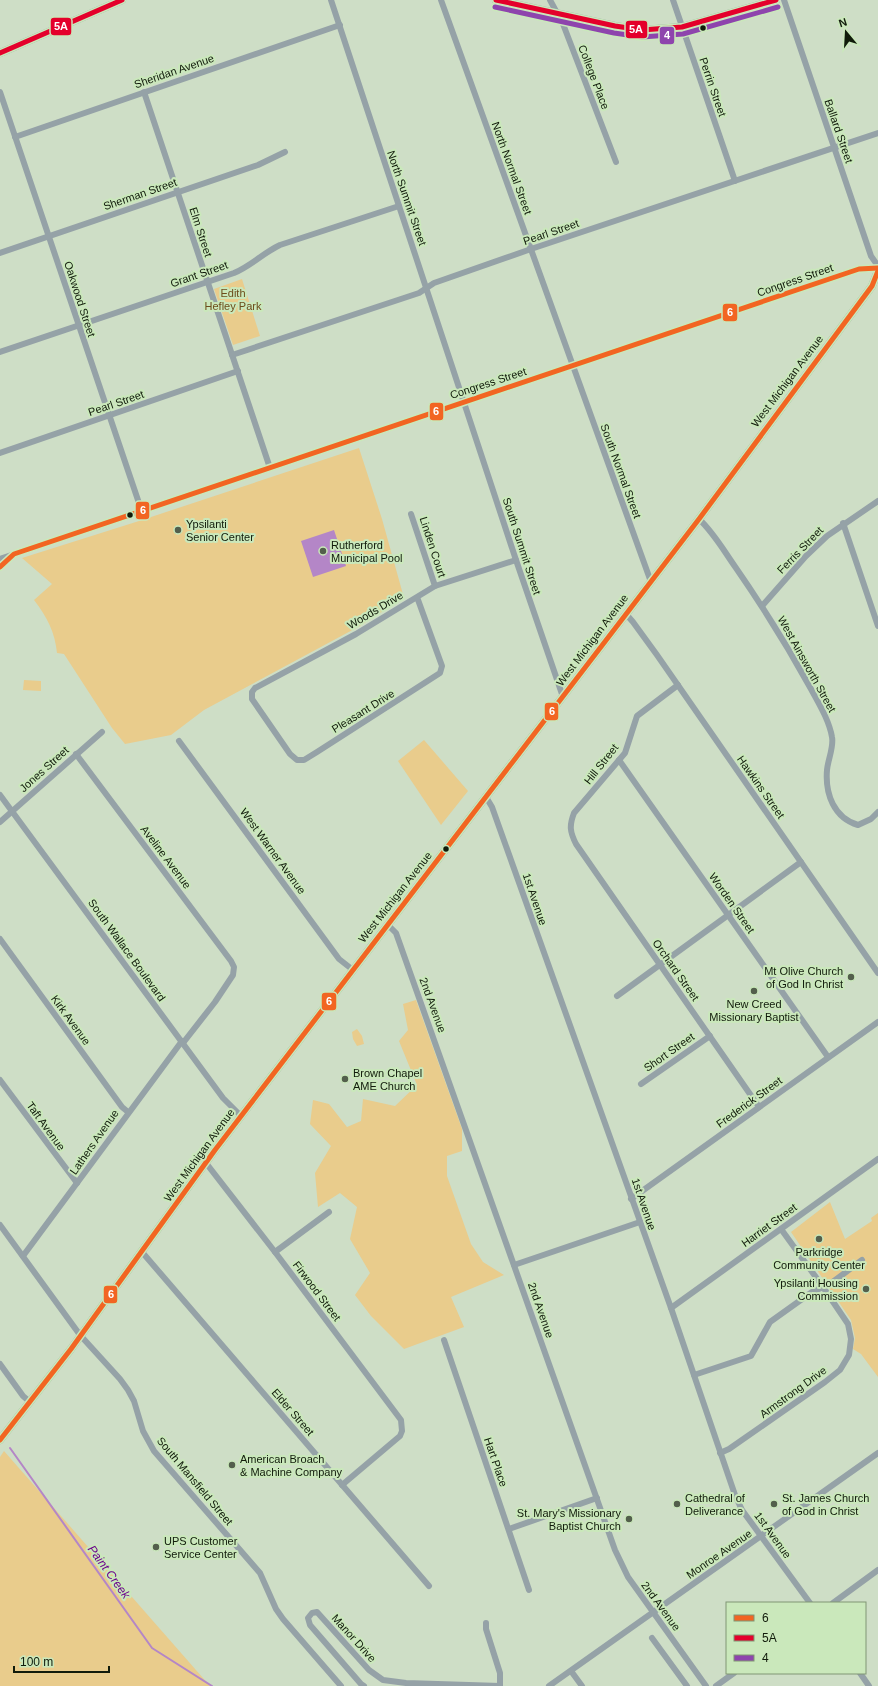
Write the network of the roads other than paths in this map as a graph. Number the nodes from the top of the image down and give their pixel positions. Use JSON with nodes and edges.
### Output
{"nodes":[{"id":1,"x":122,"y":0,"type":"edge"},
{"id":2,"x":332,"y":0,"type":"edge"},
{"id":3,"x":441,"y":0,"type":"edge"},
{"id":4,"x":496,"y":0,"type":"edge"},
{"id":5,"x":550,"y":0,"type":"edge"},
{"id":6,"x":673,"y":0,"type":"edge"},
{"id":7,"x":776,"y":0,"type":"edge"},
{"id":8,"x":784,"y":0,"type":"edge"},
{"id":9,"x":557,"y":14,"type":"junction"},
{"id":10,"x":340,"y":25,"type":"junction"},
{"id":11,"x":682,"y":27,"type":"junction"},
{"id":12,"x":0,"y":53,"type":"edge"},
{"id":13,"x":0,"y":92,"type":"edge"},
{"id":14,"x":144,"y":92,"type":"junction"},
{"id":15,"x":878,"y":133,"type":"edge"},
{"id":16,"x":15,"y":137,"type":"junction"},
{"id":17,"x":834,"y":148,"type":"junction"},
{"id":18,"x":285,"y":152,"type":"dead end"},
{"id":19,"x":616,"y":162,"type":"dead end"},
{"id":20,"x":735,"y":181,"type":"junction"},
{"id":21,"x":178,"y":192,"type":"junction"},
{"id":22,"x":399,"y":206,"type":"junction"},
{"id":23,"x":49,"y":236,"type":"junction"},
{"id":24,"x":531,"y":250,"type":"junction"},
{"id":25,"x":0,"y":253,"type":"edge"},
{"id":26,"x":878,"y":267,"type":"edge"},
{"id":27,"x":878,"y":271,"type":"edge"},
{"id":28,"x":207,"y":282,"type":"junction"},
{"id":29,"x":427,"y":288,"type":"junction"},
{"id":30,"x":78,"y":326,"type":"junction"},
{"id":31,"x":0,"y":352,"type":"edge"},
{"id":32,"x":232,"y":355,"type":"junction"},
{"id":33,"x":572,"y":366,"type":"junction"},
{"id":34,"x":238,"y":372,"type":"junction"},
{"id":35,"x":464,"y":402,"type":"junction"},
{"id":36,"x":109,"y":416,"type":"junction"},
{"id":37,"x":0,"y":453,"type":"edge"},
{"id":38,"x":270,"y":468,"type":"junction"},
{"id":39,"x":878,"y":501,"type":"edge"},
{"id":40,"x":142,"y":512,"type":"junction"},
{"id":41,"x":411,"y":514,"type":"dead end"},
{"id":42,"x":699,"y":519,"type":"junction"},
{"id":43,"x":844,"y":523,"type":"junction"},
{"id":44,"x":14,"y":554,"type":"junction"},
{"id":45,"x":0,"y":559,"type":"edge"},
{"id":46,"x":516,"y":560,"type":"junction"},
{"id":47,"x":0,"y":566,"type":"edge"},
{"id":48,"x":651,"y":582,"type":"junction"},
{"id":49,"x":435,"y":586,"type":"junction"},
{"id":50,"x":417,"y":597,"type":"junction"},
{"id":51,"x":762,"y":606,"type":"junction"},
{"id":52,"x":626,"y":614,"type":"junction"},
{"id":53,"x":878,"y":626,"type":"edge"},
{"id":54,"x":678,"y":686,"type":"junction"},
{"id":55,"x":252,"y":692,"type":"joint"},
{"id":56,"x":563,"y":697,"type":"junction"},
{"id":57,"x":102,"y":732,"type":"dead end"},
{"id":58,"x":179,"y":741,"type":"dead end"},
{"id":59,"x":76,"y":754,"type":"junction"},
{"id":60,"x":619,"y":760,"type":"junction"},
{"id":61,"x":0,"y":795,"type":"edge"},
{"id":62,"x":486,"y":797,"type":"junction"},
{"id":63,"x":13,"y":811,"type":"junction"},
{"id":64,"x":878,"y":812,"type":"edge"},
{"id":65,"x":0,"y":822,"type":"edge"},
{"id":66,"x":576,"y":844,"type":"joint"},
{"id":67,"x":801,"y":862,"type":"junction"},
{"id":68,"x":728,"y":915,"type":"junction"},
{"id":69,"x":388,"y":925,"type":"junction"},
{"id":70,"x":0,"y":939,"type":"edge"},
{"id":71,"x":660,"y":965,"type":"junction"},
{"id":72,"x":353,"y":970,"type":"junction"},
{"id":73,"x":878,"y":973,"type":"edge"},
{"id":74,"x":233,"y":975,"type":"joint"},
{"id":75,"x":617,"y":996,"type":"dead end"},
{"id":76,"x":878,"y":1022,"type":"edge"},
{"id":77,"x":710,"y":1036,"type":"junction"},
{"id":78,"x":182,"y":1042,"type":"junction"},
{"id":79,"x":828,"y":1057,"type":"junction"},
{"id":80,"x":0,"y":1080,"type":"edge"},
{"id":81,"x":641,"y":1084,"type":"dead end"},
{"id":82,"x":759,"y":1107,"type":"junction"},
{"id":83,"x":128,"y":1112,"type":"junction"},
{"id":84,"x":241,"y":1116,"type":"junction"},
{"id":85,"x":878,"y":1159,"type":"edge"},
{"id":86,"x":206,"y":1163,"type":"junction"},
{"id":87,"x":77,"y":1183,"type":"junction"},
{"id":88,"x":631,"y":1199,"type":"junction"},
{"id":89,"x":329,"y":1212,"type":"dead end"},
{"id":90,"x":640,"y":1222,"type":"junction"},
{"id":91,"x":0,"y":1224,"type":"edge"},
{"id":92,"x":781,"y":1229,"type":"junction"},
{"id":93,"x":142,"y":1252,"type":"junction"},
{"id":94,"x":275,"y":1252,"type":"junction"},
{"id":95,"x":23,"y":1256,"type":"junction"},
{"id":96,"x":862,"y":1260,"type":"dead end"},
{"id":97,"x":514,"y":1265,"type":"junction"},
{"id":98,"x":823,"y":1287,"type":"junction"},
{"id":99,"x":671,"y":1308,"type":"junction"},
{"id":100,"x":80,"y":1335,"type":"junction"},
{"id":101,"x":444,"y":1340,"type":"dead end"},
{"id":102,"x":0,"y":1364,"type":"edge"},
{"id":103,"x":694,"y":1375,"type":"junction"},
{"id":104,"x":30,"y":1402,"type":"junction"},
{"id":105,"x":0,"y":1440,"type":"edge"},
{"id":106,"x":720,"y":1453,"type":"junction"},
{"id":107,"x":878,"y":1453,"type":"edge"},
{"id":108,"x":342,"y":1485,"type":"junction"},
{"id":109,"x":597,"y":1498,"type":"junction"},
{"id":110,"x":509,"y":1529,"type":"junction"},
{"id":111,"x":761,"y":1536,"type":"junction"},
{"id":112,"x":878,"y":1570,"type":"edge"},
{"id":113,"x":429,"y":1586,"type":"dead end"},
{"id":114,"x":529,"y":1590,"type":"dead end"},
{"id":115,"x":809,"y":1602,"type":"edge"},
{"id":116,"x":834,"y":1602,"type":"edge"},
{"id":117,"x":653,"y":1613,"type":"junction"},
{"id":118,"x":486,"y":1623,"type":"dead end"},
{"id":119,"x":652,"y":1638,"type":"dead end"},
{"id":120,"x":571,"y":1671,"type":"junction"},
{"id":121,"x":733,"y":1674,"type":"edge"},
{"id":122,"x":861,"y":1674,"type":"edge"},
{"id":123,"x":341,"y":1686,"type":"edge"},
{"id":124,"x":364,"y":1686,"type":"edge"},
{"id":125,"x":500,"y":1686,"type":"edge"},
{"id":126,"x":549,"y":1686,"type":"edge"},
{"id":127,"x":582,"y":1686,"type":"edge"},
{"id":128,"x":687,"y":1686,"type":"edge"},
{"id":129,"x":706,"y":1686,"type":"edge"},
{"id":130,"x":716,"y":1686,"type":"edge"},
{"id":131,"x":869,"y":1686,"type":"edge"}],
"edges":[{"from":1,"to":12,"type":"main road"},
{"from":2,"to":10,"type":"street","name":"North Summit Street"},
{"from":3,"to":24,"type":"street","name":"North Normal Street"},
{"from":4,"to":9,"type":"main road"},
{"from":5,"to":9,"type":"street","name":"College Place"},
{"from":6,"to":11,"type":"street","name":"Perrin Street"},
{"from":7,"to":11,"type":"main road"},
{"from":8,"to":17,"type":"street","name":"Ballard Street"},
{"from":9,"to":11,"type":"main road"},
{"from":9,"to":19,"type":"street","name":"College Place"},
{"from":10,"to":14,"type":"street","name":"Sheridan Avenue"},
{"from":10,"to":22,"type":"street","name":"North Summit Street"},
{"from":11,"to":20,"type":"street","name":"Perrin Street"},
{"from":13,"to":16,"type":"street","name":"Oakwood Street"},
{"from":14,"to":16,"type":"street","name":"Sheridan Avenue"},
{"from":14,"to":21,"type":"street","name":"Elm Street"},
{"from":15,"to":17,"type":"street","name":"Pearl Street"},
{"from":16,"to":23,"type":"street","name":"Oakwood Street"},
{"from":17,"to":20,"type":"street","name":"Pearl Street"},
{"from":17,"to":26,"type":"street","name":"Ballard Street"},
{"from":18,"to":21,"type":"street","name":"Sherman Street"},
{"from":20,"to":24,"type":"street","name":"Pearl Street"},
{"from":21,"to":23,"type":"street","name":"Sherman Street"},
{"from":21,"to":28,"type":"street","name":"Elm Street"},
{"from":22,"to":28,"type":"street","name":"Grant Street"},
{"from":22,"to":29,"type":"street","name":"North Summit Street"},
{"from":23,"to":25,"type":"street","name":"Sherman Street"},
{"from":23,"to":30,"type":"street","name":"Oakwood Street"},
{"from":24,"to":29,"type":"street","name":"Pearl Street"},
{"from":24,"to":33,"type":"street","name":"North Normal Street"},
{"from":26,"to":33,"type":"street","name":"Congress Street"},
{"from":27,"to":42,"type":"main road","name":"West Michigan Avenue"},
{"from":28,"to":30,"type":"street","name":"Grant Street"},
{"from":28,"to":32,"type":"street","name":"Elm Street"},
{"from":29,"to":32,"type":"street","name":"Pearl Street"},
{"from":29,"to":35,"type":"street","name":"North Summit Street"},
{"from":30,"to":31,"type":"street","name":"Grant Street"},
{"from":30,"to":36,"type":"street","name":"Oakwood Street"},
{"from":32,"to":34,"type":"street","name":"Elm Street"},
{"from":33,"to":35,"type":"street","name":"Congress Street"},
{"from":33,"to":48,"type":"street","name":"South Normal Street"},
{"from":34,"to":36,"type":"street","name":"Pearl Street"},
{"from":34,"to":38,"type":"street","name":"Elm Street"},
{"from":35,"to":38,"type":"street","name":"Congress Street"},
{"from":35,"to":46,"type":"street","name":"South Summit Street"},
{"from":36,"to":37,"type":"street","name":"Pearl Street"},
{"from":36,"to":40,"type":"street","name":"Oakwood Street"},
{"from":38,"to":40,"type":"street","name":"Congress Street"},
{"from":39,"to":43,"type":"street","name":"Ferris Street"},
{"from":40,"to":44,"type":"street","name":"Congress Street"},
{"from":41,"to":49,"type":"street","name":"Linden Court"},
{"from":42,"to":48,"type":"main road","name":"West Michigan Avenue"},
{"from":42,"to":51,"type":"street","name":"West Ainsworth Street"},
{"from":43,"to":51,"type":"street","name":"Ferris Street"},
{"from":43,"to":53,"type":"street"},
{"from":44,"to":45,"type":"street","name":"Congress Street"},
{"from":44,"to":47,"type":"street"},
{"from":46,"to":49,"type":"street","name":"Woods Drive"},
{"from":46,"to":56,"type":"street","name":"South Summit Street"},
{"from":48,"to":52,"type":"main road","name":"West Michigan Avenue"},
{"from":49,"to":50,"type":"street","name":"Woods Drive"},
{"from":50,"to":55,"type":"street","name":"Woods Drive"},
{"from":50,"to":55,"type":"street","name":"Pleasant Drive"},
{"from":51,"to":64,"type":"street","name":"West Ainsworth Street"},
{"from":52,"to":54,"type":"street","name":"Hawkins Street"},
{"from":52,"to":56,"type":"main road","name":"West Michigan Avenue"},
{"from":54,"to":60,"type":"street","name":"Hill Street"},
{"from":54,"to":67,"type":"street","name":"Hawkins Street"},
{"from":56,"to":62,"type":"main road","name":"West Michigan Avenue"},
{"from":57,"to":59,"type":"street","name":"Jones Street"},
{"from":58,"to":72,"type":"street","name":"West Warner Avenue"},
{"from":59,"to":63,"type":"street","name":"Jones Street"},
{"from":59,"to":74,"type":"street","name":"Aveline Avenue"},
{"from":60,"to":66,"type":"street","name":"Hill Street"},
{"from":60,"to":68,"type":"street","name":"Worden Street"},
{"from":61,"to":63,"type":"street","name":"South Wallace Boulevard"},
{"from":62,"to":69,"type":"main road","name":"West Michigan Avenue"},
{"from":62,"to":88,"type":"street","name":"1st Avenue"},
{"from":63,"to":65,"type":"street","name":"Jones Street"},
{"from":63,"to":78,"type":"street","name":"South Wallace Boulevard"},
{"from":66,"to":71,"type":"street","name":"Orchard Street"},
{"from":67,"to":68,"type":"street"},
{"from":67,"to":73,"type":"street","name":"Hawkins Street"},
{"from":68,"to":71,"type":"street"},
{"from":68,"to":79,"type":"street","name":"Worden Street"},
{"from":69,"to":72,"type":"main road","name":"West Michigan Avenue"},
{"from":69,"to":97,"type":"street","name":"2nd Avenue"},
{"from":70,"to":83,"type":"street","name":"Kirk Avenue"},
{"from":71,"to":75,"type":"street"},
{"from":71,"to":77,"type":"street","name":"Orchard Street"},
{"from":72,"to":84,"type":"main road","name":"West Michigan Avenue"},
{"from":74,"to":78,"type":"street","name":"Lathers Avenue"},
{"from":76,"to":79,"type":"street","name":"Frederick Street"},
{"from":77,"to":81,"type":"street","name":"Short Street"},
{"from":77,"to":82,"type":"street","name":"Orchard Street"},
{"from":78,"to":83,"type":"street","name":"Lathers Avenue"},
{"from":78,"to":84,"type":"street","name":"South Wallace Boulevard"},
{"from":79,"to":82,"type":"street","name":"Frederick Street"},
{"from":80,"to":87,"type":"street","name":"Taft Avenue"},
{"from":82,"to":88,"type":"street","name":"Frederick Street"},
{"from":83,"to":87,"type":"street","name":"Lathers Avenue"},
{"from":84,"to":86,"type":"main road","name":"West Michigan Avenue"},
{"from":85,"to":92,"type":"street","name":"Harriet Street"},
{"from":86,"to":93,"type":"main road","name":"West Michigan Avenue"},
{"from":86,"to":94,"type":"street","name":"Firwood Street"},
{"from":87,"to":95,"type":"street","name":"Lathers Avenue"},
{"from":88,"to":90,"type":"street","name":"1st Avenue"},
{"from":89,"to":94,"type":"street"},
{"from":90,"to":97,"type":"street"},
{"from":90,"to":99,"type":"street","name":"1st Avenue"},
{"from":91,"to":95,"type":"street","name":"South Mansfield Street"},
{"from":92,"to":98,"type":"street","name":"Armstrong Drive"},
{"from":92,"to":99,"type":"street","name":"Harriet Street"},
{"from":93,"to":100,"type":"main road","name":"West Michigan Avenue"},
{"from":93,"to":108,"type":"street","name":"Elder Street"},
{"from":94,"to":108,"type":"street","name":"Firwood Street"},
{"from":95,"to":100,"type":"street","name":"South Mansfield Street"},
{"from":96,"to":98,"type":"street"},
{"from":97,"to":109,"type":"street","name":"2nd Avenue"},
{"from":98,"to":103,"type":"street"},
{"from":98,"to":106,"type":"street","name":"Armstrong Drive"},
{"from":99,"to":103,"type":"street","name":"1st Avenue"},
{"from":100,"to":104,"type":"main road","name":"West Michigan Avenue"},
{"from":100,"to":123,"type":"street","name":"South Mansfield Street"},
{"from":101,"to":110,"type":"street","name":"Hart Place"},
{"from":102,"to":104,"type":"street"},
{"from":103,"to":106,"type":"street","name":"1st Avenue"},
{"from":104,"to":105,"type":"main road","name":"West Michigan Avenue"},
{"from":106,"to":111,"type":"street","name":"1st Avenue"},
{"from":107,"to":111,"type":"street","name":"Monroe Avenue"},
{"from":108,"to":113,"type":"street","name":"Elder Street"},
{"from":109,"to":110,"type":"street"},
{"from":109,"to":117,"type":"street","name":"2nd Avenue"},
{"from":110,"to":114,"type":"street","name":"Hart Place"},
{"from":111,"to":115,"type":"street","name":"1st Avenue"},
{"from":111,"to":117,"type":"street","name":"Monroe Avenue"},
{"from":112,"to":116,"type":"street"},
{"from":117,"to":120,"type":"street","name":"Monroe Avenue"},
{"from":117,"to":129,"type":"street","name":"2nd Avenue"},
{"from":118,"to":125,"type":"street"},
{"from":119,"to":128,"type":"street"},
{"from":120,"to":126,"type":"street"},
{"from":120,"to":127,"type":"street"},
{"from":121,"to":130,"type":"street"},
{"from":122,"to":131,"type":"street"},
{"from":124,"to":125,"type":"street","name":"Manor Drive"}]}
